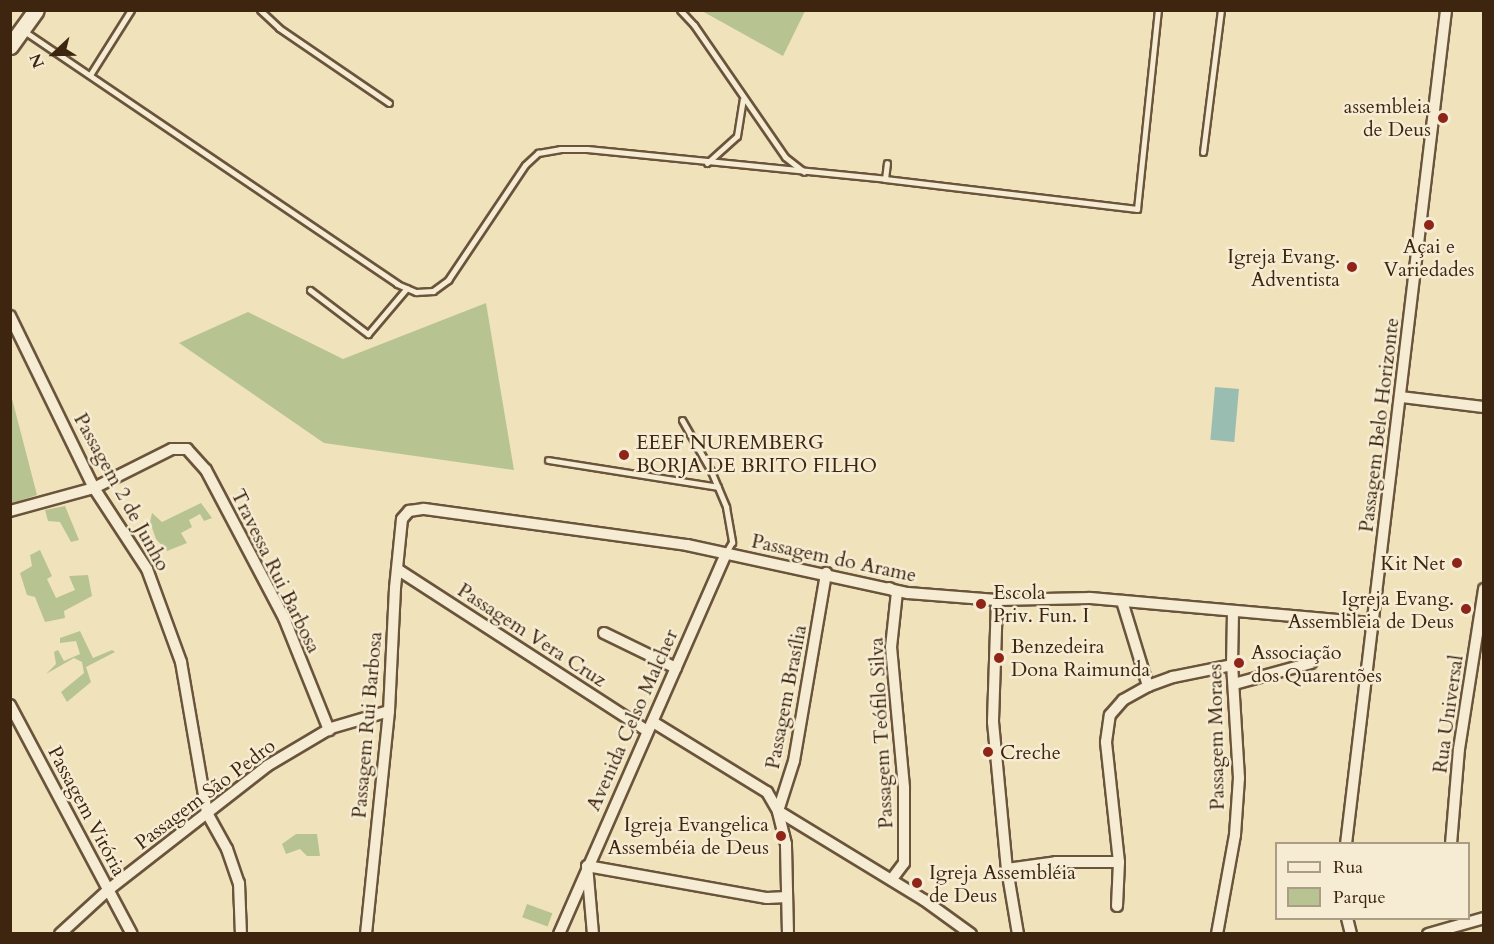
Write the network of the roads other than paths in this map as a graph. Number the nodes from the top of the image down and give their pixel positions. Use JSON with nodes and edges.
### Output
{"nodes":[{"id":1,"x":36,"y":10,"type":"edge"},
{"id":2,"x":131,"y":10,"type":"edge"},
{"id":3,"x":260,"y":10,"type":"edge"},
{"id":4,"x":680,"y":10,"type":"edge"},
{"id":5,"x":1158,"y":10,"type":"edge"},
{"id":6,"x":1221,"y":10,"type":"edge"},
{"id":7,"x":1446,"y":10,"type":"edge"},
{"id":8,"x":22,"y":30,"type":"junction"},
{"id":9,"x":10,"y":46,"type":"edge"},
{"id":10,"x":90,"y":75,"type":"junction"},
{"id":11,"x":743,"y":99,"type":"junction"},
{"id":12,"x":389,"y":102,"type":"dead end"},
{"id":13,"x":1203,"y":152,"type":"dead end"},
{"id":14,"x":707,"y":163,"type":"junction"},
{"id":15,"x":887,"y":163,"type":"dead end"},
{"id":16,"x":805,"y":173,"type":"junction"},
{"id":17,"x":885,"y":179,"type":"junction"},
{"id":18,"x":407,"y":288,"type":"junction"},
{"id":19,"x":310,"y":290,"type":"dead end"},
{"id":20,"x":10,"y":316,"type":"edge"},
{"id":21,"x":1401,"y":397,"type":"junction"},
{"id":22,"x":1484,"y":407,"type":"edge"},
{"id":23,"x":682,"y":420,"type":"dead end"},
{"id":24,"x":548,"y":460,"type":"dead end"},
{"id":25,"x":718,"y":487,"type":"junction"},
{"id":26,"x":94,"y":488,"type":"junction"},
{"id":27,"x":10,"y":512,"type":"edge"},
{"id":28,"x":402,"y":519,"type":"joint"},
{"id":29,"x":725,"y":555,"type":"junction"},
{"id":30,"x":397,"y":569,"type":"junction"},
{"id":31,"x":826,"y":573,"type":"junction"},
{"id":32,"x":886,"y":587,"type":"junction"},
{"id":33,"x":1484,"y":589,"type":"edge"},
{"id":34,"x":997,"y":600,"type":"junction"},
{"id":35,"x":1122,"y":601,"type":"junction"},
{"id":36,"x":1233,"y":611,"type":"junction"},
{"id":37,"x":1372,"y":622,"type":"junction"},
{"id":38,"x":604,"y":633,"type":"dead end"},
{"id":39,"x":1311,"y":663,"type":"dead end"},
{"id":40,"x":1232,"y":665,"type":"junction"},
{"id":41,"x":676,"y":668,"type":"junction"},
{"id":42,"x":1234,"y":684,"type":"junction"},
{"id":43,"x":1148,"y":686,"type":"junction"},
{"id":44,"x":10,"y":705,"type":"edge"},
{"id":45,"x":389,"y":711,"type":"junction"},
{"id":46,"x":650,"y":726,"type":"junction"},
{"id":47,"x":329,"y":730,"type":"junction"},
{"id":48,"x":778,"y":811,"type":"junction"},
{"id":49,"x":207,"y":813,"type":"junction"},
{"id":50,"x":1347,"y":842,"type":"edge"},
{"id":51,"x":1451,"y":842,"type":"edge"},
{"id":52,"x":1119,"y":862,"type":"junction"},
{"id":53,"x":587,"y":866,"type":"junction"},
{"id":54,"x":1007,"y":869,"type":"junction"},
{"id":55,"x":891,"y":880,"type":"junction"},
{"id":56,"x":108,"y":890,"type":"junction"},
{"id":57,"x":787,"y":897,"type":"junction"},
{"id":58,"x":1117,"y":906,"type":"dead end"},
{"id":59,"x":1468,"y":920,"type":"edge"},
{"id":60,"x":1445,"y":923,"type":"edge"},
{"id":61,"x":60,"y":933,"type":"edge"},
{"id":62,"x":132,"y":933,"type":"edge"},
{"id":63,"x":241,"y":933,"type":"edge"},
{"id":64,"x":366,"y":933,"type":"edge"},
{"id":65,"x":559,"y":933,"type":"edge"},
{"id":66,"x":593,"y":933,"type":"edge"},
{"id":67,"x":788,"y":933,"type":"edge"},
{"id":68,"x":971,"y":933,"type":"edge"},
{"id":69,"x":1018,"y":933,"type":"edge"},
{"id":70,"x":1217,"y":933,"type":"edge"},
{"id":71,"x":1428,"y":933,"type":"edge"}],
"edges":[{"from":1,"to":8,"type":"main road"},
{"from":2,"to":10,"type":"lane"},
{"from":3,"to":12,"type":"lane"},
{"from":4,"to":11,"type":"lane"},
{"from":5,"to":17,"type":"lane"},
{"from":6,"to":13,"type":"lane"},
{"from":7,"to":21,"type":"street","name":"Passagem Belo Horizonte"},
{"from":8,"to":9,"type":"main road"},
{"from":8,"to":10,"type":"lane"},
{"from":10,"to":18,"type":"lane"},
{"from":11,"to":14,"type":"lane"},
{"from":11,"to":16,"type":"lane"},
{"from":14,"to":16,"type":"lane"},
{"from":14,"to":18,"type":"lane"},
{"from":15,"to":17,"type":"lane"},
{"from":16,"to":17,"type":"lane"},
{"from":18,"to":19,"type":"lane"},
{"from":20,"to":26,"type":"street","name":"Passagem 2 de Junho"},
{"from":21,"to":22,"type":"street"},
{"from":21,"to":37,"type":"street","name":"Passagem Belo Horizonte"},
{"from":23,"to":25,"type":"lane"},
{"from":24,"to":25,"type":"lane"},
{"from":25,"to":29,"type":"lane"},
{"from":26,"to":27,"type":"street"},
{"from":26,"to":47,"type":"street","name":"Travessa Rui Barbosa"},
{"from":26,"to":49,"type":"street","name":"Passagem 2 de Junho"},
{"from":28,"to":29,"type":"street","name":"Passagem do Arame"},
{"from":28,"to":30,"type":"street","name":"Passagem Rui Barbosa"},
{"from":29,"to":31,"type":"street","name":"Passagem do Arame"},
{"from":29,"to":41,"type":"street","name":"Avenida Celso Malcher"},
{"from":30,"to":45,"type":"street","name":"Passagem Rui Barbosa"},
{"from":30,"to":46,"type":"street","name":"Passagem Vera Cruz"},
{"from":31,"to":32,"type":"street","name":"Passagem do Arame"},
{"from":31,"to":48,"type":"street","name":"Passagem Brasília"},
{"from":32,"to":34,"type":"street","name":"Passagem do Arame"},
{"from":32,"to":55,"type":"street","name":"Passagem Teófilo Silva"},
{"from":33,"to":51,"type":"street","name":"Rua Universal"},
{"from":34,"to":35,"type":"street","name":"Passagem do Arame"},
{"from":34,"to":54,"type":"street"},
{"from":35,"to":36,"type":"street","name":"Passagem do Arame"},
{"from":35,"to":43,"type":"street"},
{"from":36,"to":37,"type":"street","name":"Passagem do Arame"},
{"from":36,"to":40,"type":"street","name":"Passagem Moraes"},
{"from":37,"to":50,"type":"street","name":"Passagem Belo Horizonte"},
{"from":38,"to":41,"type":"street"},
{"from":39,"to":42,"type":"street"},
{"from":40,"to":42,"type":"street","name":"Passagem Moraes"},
{"from":40,"to":43,"type":"street"},
{"from":41,"to":46,"type":"street","name":"Avenida Celso Malcher"},
{"from":42,"to":70,"type":"street","name":"Passagem Moraes"},
{"from":43,"to":52,"type":"street"},
{"from":44,"to":56,"type":"street","name":"Passagem Vitória"},
{"from":45,"to":47,"type":"street","name":"Passagem São Pedro"},
{"from":45,"to":64,"type":"street","name":"Passagem Rui Barbosa"},
{"from":46,"to":48,"type":"street","name":"Passagem Vera Cruz"},
{"from":46,"to":53,"type":"street","name":"Avenida Celso Malcher"},
{"from":47,"to":49,"type":"street","name":"Passagem São Pedro"},
{"from":48,"to":55,"type":"street","name":"Passagem Vera Cruz"},
{"from":48,"to":57,"type":"street"},
{"from":49,"to":56,"type":"street","name":"Passagem São Pedro"},
{"from":49,"to":63,"type":"street","name":"Passagem 2 de Junho"},
{"from":52,"to":54,"type":"street"},
{"from":52,"to":58,"type":"street"},
{"from":53,"to":57,"type":"street"},
{"from":53,"to":65,"type":"street","name":"Avenida Celso Malcher"},
{"from":53,"to":66,"type":"street"},
{"from":54,"to":69,"type":"street"},
{"from":55,"to":68,"type":"street","name":"Passagem Vera Cruz"},
{"from":56,"to":61,"type":"street","name":"Passagem São Pedro"},
{"from":56,"to":62,"type":"street","name":"Passagem Vitória"},
{"from":57,"to":67,"type":"street"},
{"from":59,"to":60,"type":"street"},
{"from":60,"to":71,"type":"street"}]}
